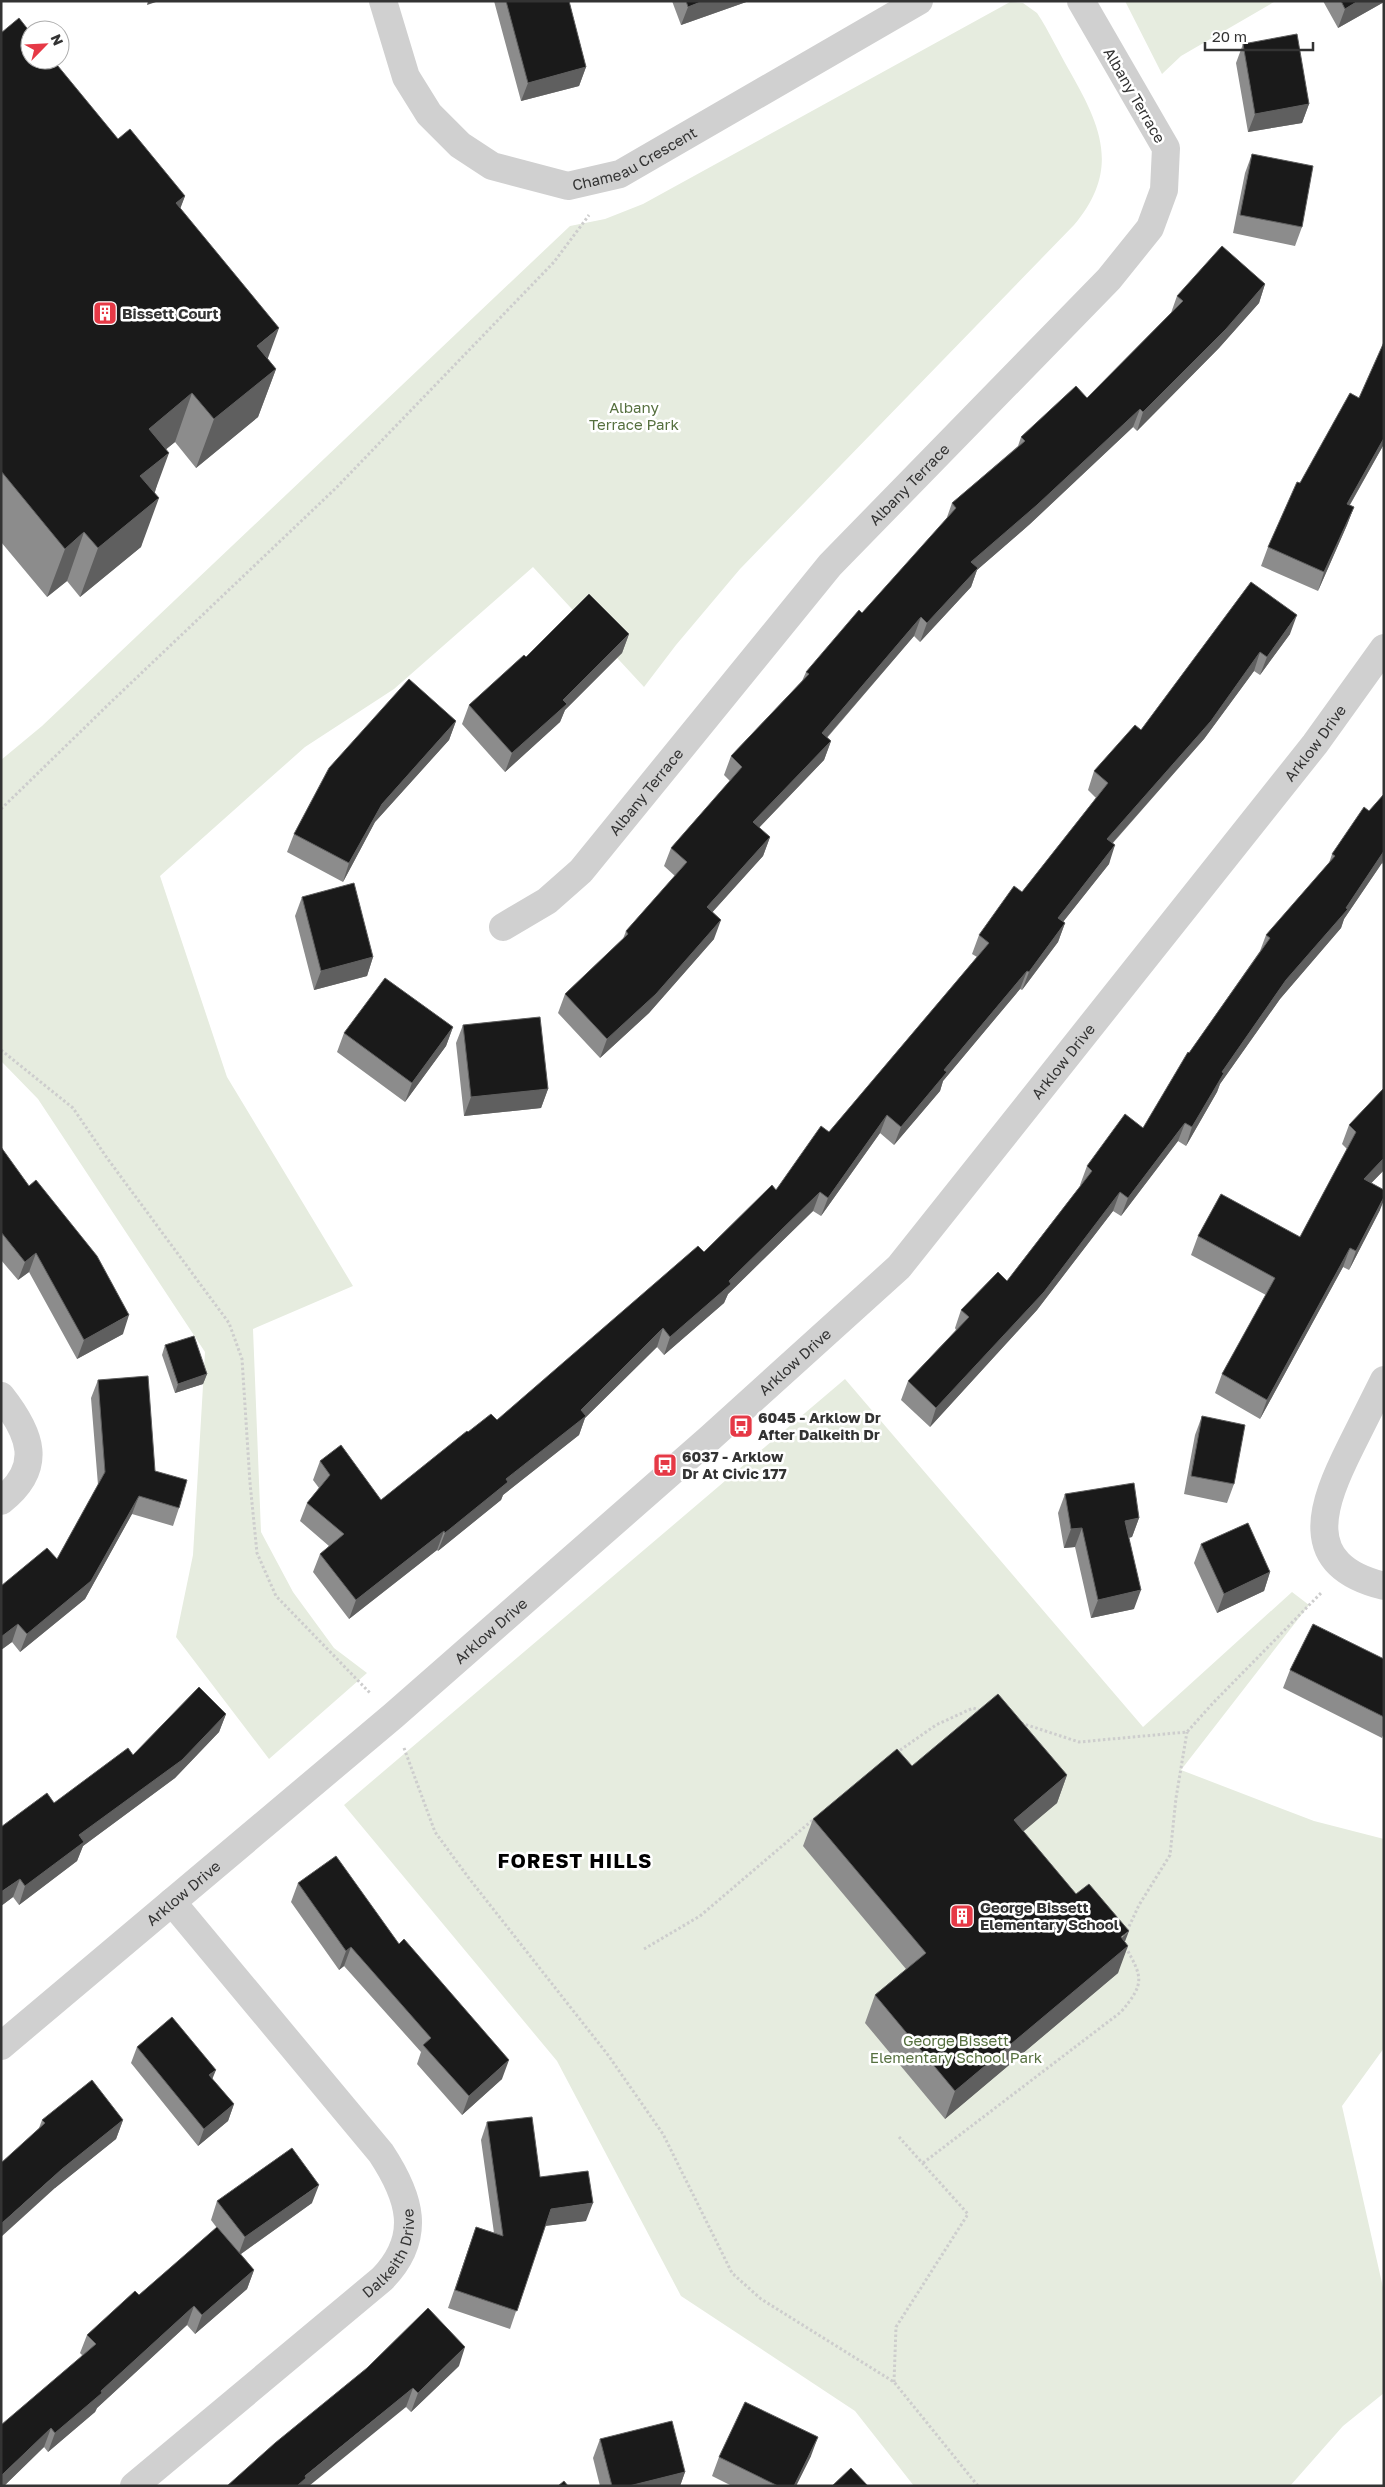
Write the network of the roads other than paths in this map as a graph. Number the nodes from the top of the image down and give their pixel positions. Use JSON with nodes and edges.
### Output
{"nodes":[{"id":1,"x":383,"y":1,"type":"edge"},
{"id":2,"x":919,"y":1,"type":"edge"},
{"id":3,"x":1081,"y":1,"type":"edge"},
{"id":4,"x":1384,"y":648,"type":"edge"},
{"id":5,"x":503,"y":926,"type":"dead end"},
{"id":6,"x":1384,"y":1380,"type":"edge"},
{"id":7,"x":1,"y":1396,"type":"edge"},
{"id":8,"x":1,"y":1502,"type":"edge"},
{"id":9,"x":1384,"y":1586,"type":"edge"},
{"id":10,"x":172,"y":1902,"type":"junction"},
{"id":11,"x":1,"y":2046,"type":"edge"},
{"id":12,"x":134,"y":2486,"type":"edge"}],
"edges":[{"from":1,"to":2,"type":"street","name":"Chameau Crescent"},
{"from":3,"to":5,"type":"street","name":"Albany Terrace"},
{"from":4,"to":10,"type":"street","name":"Arklow Drive"},
{"from":6,"to":9,"type":"street"},
{"from":7,"to":8,"type":"street"},
{"from":10,"to":11,"type":"street","name":"Arklow Drive"},
{"from":10,"to":12,"type":"street","name":"Dalkeith Drive"}]}
